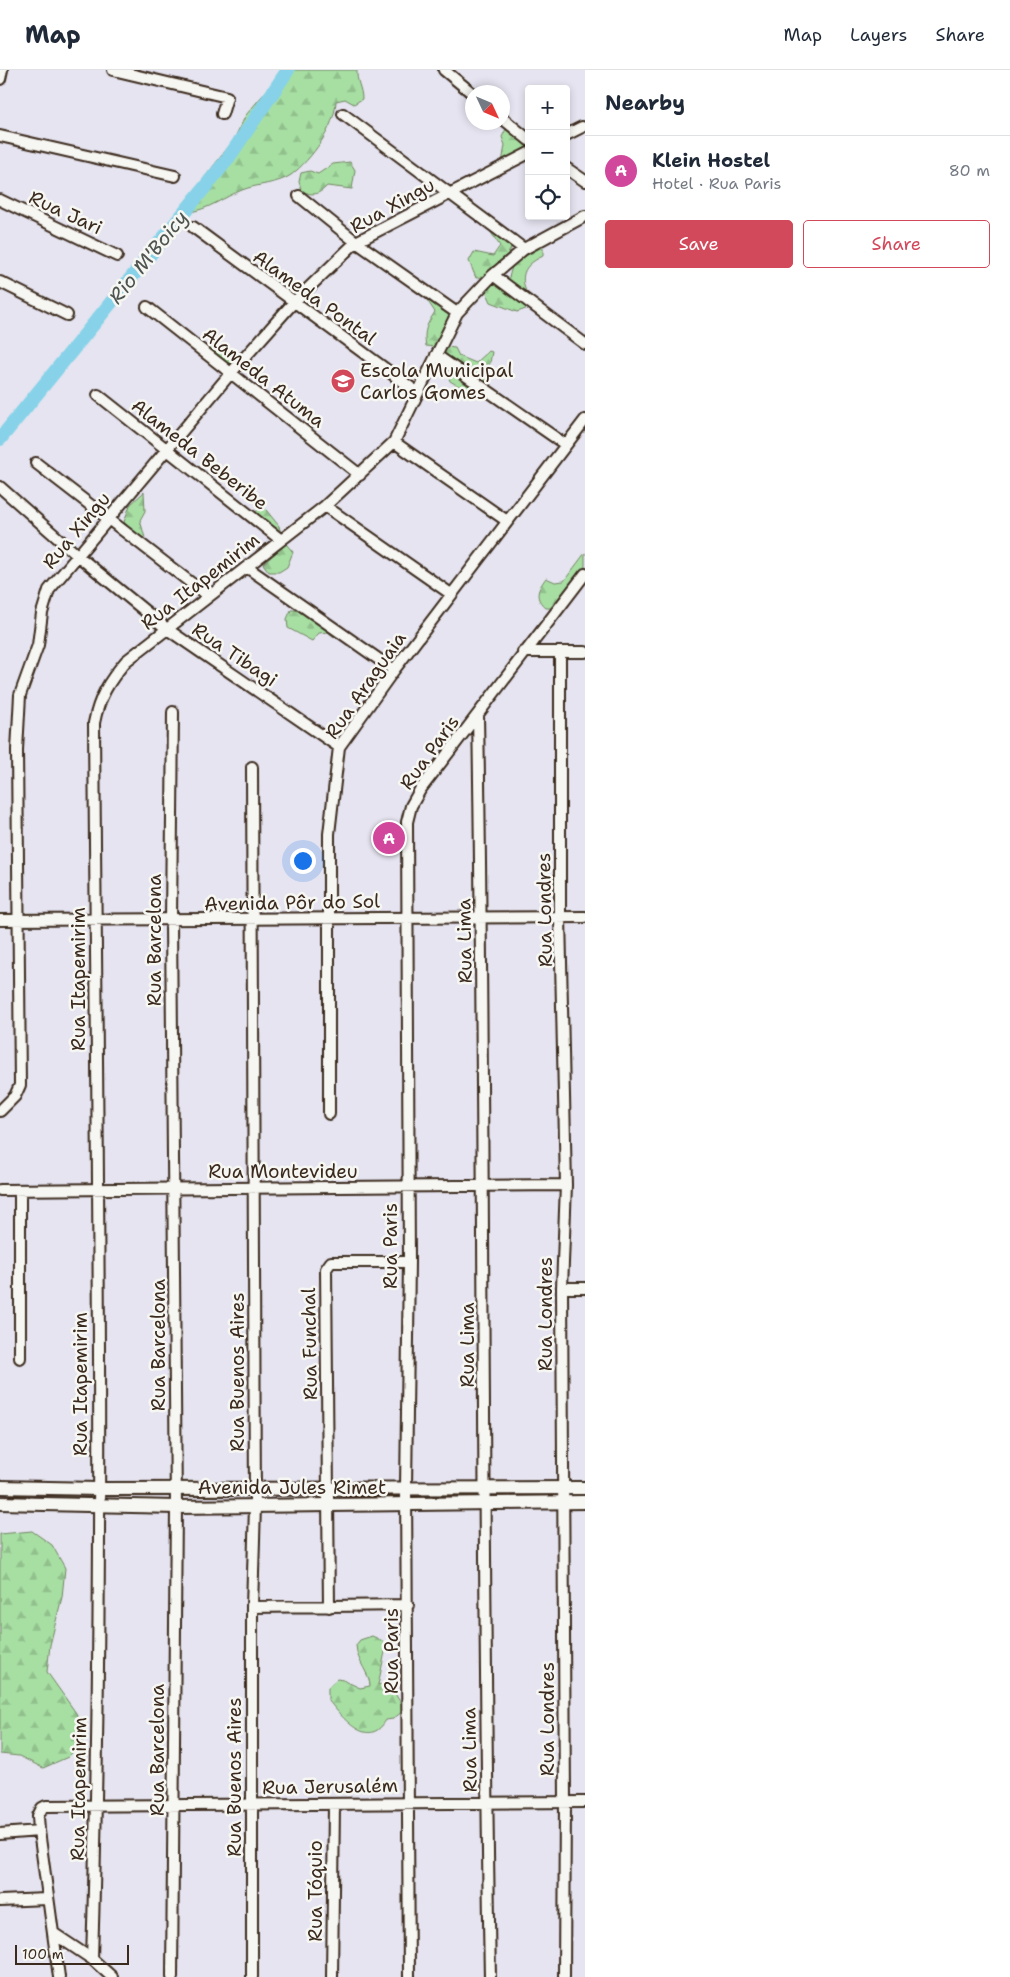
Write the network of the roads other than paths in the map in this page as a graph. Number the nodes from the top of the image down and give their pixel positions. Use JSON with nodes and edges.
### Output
{"nodes":[{"id":1,"x":2,"y":70,"type":"edge"},
{"id":2,"x":114,"y":70,"type":"edge"},
{"id":3,"x":444,"y":70,"type":"edge"},
{"id":4,"x":0,"y":79,"type":"edge"},
{"id":5,"x":465,"y":87,"type":"edge"},
{"id":6,"x":222,"y":114,"type":"dead end"},
{"id":7,"x":343,"y":114,"type":"dead end"},
{"id":8,"x":510,"y":125,"type":"edge"},
{"id":9,"x":582,"y":127,"type":"dead end"},
{"id":10,"x":570,"y":133,"type":"edge"},
{"id":11,"x":0,"y":136,"type":"edge"},
{"id":12,"x":525,"y":137,"type":"edge"},
{"id":13,"x":525,"y":155,"type":"edge"},
{"id":14,"x":570,"y":171,"type":"edge"},
{"id":15,"x":175,"y":176,"type":"dead end"},
{"id":16,"x":585,"y":182,"type":"edge"},
{"id":17,"x":448,"y":194,"type":"junction"},
{"id":18,"x":299,"y":196,"type":"dead end"},
{"id":19,"x":0,"y":200,"type":"edge"},
{"id":20,"x":585,"y":216,"type":"edge"},
{"id":21,"x":193,"y":227,"type":"dead end"},
{"id":22,"x":356,"y":242,"type":"junction"},
{"id":23,"x":524,"y":249,"type":"junction"},
{"id":24,"x":117,"y":256,"type":"dead end"},
{"id":25,"x":493,"y":275,"type":"junction"},
{"id":26,"x":0,"y":282,"type":"edge"},
{"id":27,"x":293,"y":303,"type":"junction"},
{"id":28,"x":147,"y":307,"type":"dead end"},
{"id":29,"x":457,"y":313,"type":"junction"},
{"id":30,"x":67,"y":315,"type":"dead end"},
{"id":31,"x":585,"y":344,"type":"edge"},
{"id":32,"x":436,"y":355,"type":"junction"},
{"id":33,"x":230,"y":374,"type":"junction"},
{"id":34,"x":418,"y":394,"type":"junction"},
{"id":35,"x":98,"y":395,"type":"dead end"},
{"id":36,"x":585,"y":420,"type":"edge"},
{"id":37,"x":394,"y":442,"type":"junction"},
{"id":38,"x":566,"y":445,"type":"junction"},
{"id":39,"x":165,"y":450,"type":"junction"},
{"id":40,"x":36,"y":463,"type":"dead end"},
{"id":41,"x":360,"y":474,"type":"junction"},
{"id":42,"x":0,"y":487,"type":"edge"},
{"id":43,"x":325,"y":506,"type":"junction"},
{"id":44,"x":109,"y":518,"type":"junction"},
{"id":45,"x":507,"y":521,"type":"junction"},
{"id":46,"x":280,"y":540,"type":"junction"},
{"id":47,"x":77,"y":555,"type":"junction"},
{"id":48,"x":248,"y":568,"type":"junction"},
{"id":49,"x":585,"y":574,"type":"edge"},
{"id":50,"x":451,"y":594,"type":"junction"},
{"id":51,"x":208,"y":596,"type":"junction"},
{"id":52,"x":168,"y":629,"type":"junction"},
{"id":53,"x":524,"y":652,"type":"junction"},
{"id":54,"x":560,"y":652,"type":"junction"},
{"id":55,"x":585,"y":652,"type":"edge"},
{"id":56,"x":394,"y":670,"type":"junction"},
{"id":57,"x":173,"y":712,"type":"dead end"},
{"id":58,"x":478,"y":714,"type":"junction"},
{"id":59,"x":340,"y":747,"type":"junction"},
{"id":60,"x":252,"y":767,"type":"dead end"},
{"id":61,"x":560,"y":917,"type":"junction"},
{"id":62,"x":585,"y":917,"type":"edge"},
{"id":63,"x":408,"y":918,"type":"junction"},
{"id":64,"x":482,"y":918,"type":"junction"},
{"id":65,"x":253,"y":919,"type":"junction"},
{"id":66,"x":329,"y":919,"type":"junction"},
{"id":67,"x":0,"y":920,"type":"edge"},
{"id":68,"x":19,"y":921,"type":"junction"},
{"id":69,"x":95,"y":921,"type":"junction"},
{"id":70,"x":171,"y":921,"type":"junction"},
{"id":71,"x":0,"y":1111,"type":"edge"},
{"id":72,"x":329,"y":1114,"type":"dead end"},
{"id":73,"x":566,"y":1185,"type":"junction"},
{"id":74,"x":485,"y":1186,"type":"junction"},
{"id":75,"x":175,"y":1188,"type":"junction"},
{"id":76,"x":254,"y":1188,"type":"junction"},
{"id":77,"x":407,"y":1188,"type":"junction"},
{"id":78,"x":0,"y":1190,"type":"edge"},
{"id":79,"x":20,"y":1190,"type":"junction"},
{"id":80,"x":97,"y":1190,"type":"junction"},
{"id":81,"x":408,"y":1262,"type":"junction"},
{"id":82,"x":562,"y":1288,"type":"junction"},
{"id":83,"x":585,"y":1288,"type":"edge"},
{"id":84,"x":20,"y":1358,"type":"dead end"},
{"id":85,"x":0,"y":1487,"type":"edge"},
{"id":86,"x":406,"y":1488,"type":"junction"},
{"id":87,"x":484,"y":1488,"type":"junction"},
{"id":88,"x":563,"y":1488,"type":"junction"},
{"id":89,"x":585,"y":1488,"type":"edge"},
{"id":90,"x":176,"y":1489,"type":"junction"},
{"id":91,"x":255,"y":1489,"type":"junction"},
{"id":92,"x":329,"y":1489,"type":"junction"},
{"id":93,"x":98,"y":1490,"type":"junction"},
{"id":94,"x":563,"y":1502,"type":"junction"},
{"id":95,"x":585,"y":1502,"type":"edge"},
{"id":96,"x":0,"y":1503,"type":"edge"},
{"id":97,"x":484,"y":1503,"type":"junction"},
{"id":98,"x":329,"y":1505,"type":"junction"},
{"id":99,"x":407,"y":1505,"type":"junction"},
{"id":100,"x":98,"y":1506,"type":"junction"},
{"id":101,"x":255,"y":1506,"type":"junction"},
{"id":102,"x":176,"y":1507,"type":"junction"},
{"id":103,"x":408,"y":1605,"type":"junction"},
{"id":104,"x":252,"y":1607,"type":"junction"},
{"id":105,"x":329,"y":1607,"type":"junction"},
{"id":106,"x":486,"y":1802,"type":"junction"},
{"id":107,"x":565,"y":1802,"type":"junction"},
{"id":108,"x":585,"y":1802,"type":"edge"},
{"id":109,"x":409,"y":1803,"type":"junction"},
{"id":110,"x":252,"y":1805,"type":"junction"},
{"id":111,"x":334,"y":1805,"type":"junction"},
{"id":112,"x":175,"y":1806,"type":"junction"},
{"id":113,"x":97,"y":1807,"type":"junction"},
{"id":114,"x":38,"y":1831,"type":"junction"},
{"id":115,"x":0,"y":1834,"type":"edge"},
{"id":116,"x":46,"y":1899,"type":"junction"},
{"id":117,"x":0,"y":1901,"type":"edge"},
{"id":118,"x":53,"y":1932,"type":"junction"},
{"id":119,"x":92,"y":1959,"type":"junction"},
{"id":120,"x":59,"y":1977,"type":"edge"},
{"id":121,"x":112,"y":1977,"type":"edge"},
{"id":122,"x":172,"y":1977,"type":"edge"},
{"id":123,"x":252,"y":1977,"type":"edge"},
{"id":124,"x":332,"y":1977,"type":"edge"},
{"id":125,"x":409,"y":1977,"type":"edge"},
{"id":126,"x":490,"y":1977,"type":"edge"},
{"id":127,"x":564,"y":1977,"type":"edge"}],
"edges":[{"from":1,"to":4,"type":"street"},
{"from":2,"to":6,"type":"street"},
{"from":3,"to":5,"type":"street"},
{"from":7,"to":17,"type":"street"},
{"from":8,"to":12,"type":"street"},
{"from":9,"to":10,"type":"street"},
{"from":11,"to":15,"type":"street"},
{"from":13,"to":17,"type":"street","name":"Rua Xingu"},
{"from":14,"to":16,"type":"street"},
{"from":17,"to":22,"type":"street","name":"Rua Xingu"},
{"from":17,"to":23,"type":"street"},
{"from":18,"to":22,"type":"street"},
{"from":19,"to":24,"type":"street","name":"Rua Jari"},
{"from":20,"to":23,"type":"street","name":"Rua Itapemirim"},
{"from":21,"to":27,"type":"street","name":"Alameda Pontal"},
{"from":22,"to":27,"type":"street","name":"Rua Xingu"},
{"from":22,"to":29,"type":"street"},
{"from":23,"to":25,"type":"street","name":"Rua Itapemirim"},
{"from":25,"to":29,"type":"street","name":"Rua Itapemirim"},
{"from":25,"to":31,"type":"street"},
{"from":26,"to":30,"type":"street"},
{"from":27,"to":33,"type":"street","name":"Rua Xingu"},
{"from":27,"to":34,"type":"street","name":"Alameda Pontal"},
{"from":28,"to":33,"type":"street","name":"Alameda Atuma"},
{"from":29,"to":32,"type":"street","name":"Rua Itapemirim"},
{"from":32,"to":34,"type":"street","name":"Rua Itapemirim"},
{"from":32,"to":38,"type":"street"},
{"from":33,"to":39,"type":"street","name":"Rua Xingu"},
{"from":33,"to":41,"type":"street","name":"Alameda Atuma"},
{"from":34,"to":37,"type":"street","name":"Rua Itapemirim"},
{"from":35,"to":39,"type":"street","name":"Alameda Beberibe"},
{"from":36,"to":38,"type":"street","name":"Rua Araguaia"},
{"from":37,"to":41,"type":"street","name":"Rua Itapemirim"},
{"from":37,"to":45,"type":"street"},
{"from":38,"to":45,"type":"street","name":"Rua Araguaia"},
{"from":39,"to":44,"type":"street","name":"Rua Xingu"},
{"from":39,"to":46,"type":"street","name":"Alameda Beberibe"},
{"from":40,"to":44,"type":"street"},
{"from":41,"to":43,"type":"street","name":"Rua Itapemirim"},
{"from":42,"to":47,"type":"street","name":"Rua Tibagi"},
{"from":43,"to":46,"type":"street","name":"Rua Itapemirim"},
{"from":43,"to":50,"type":"street"},
{"from":44,"to":47,"type":"street","name":"Rua Xingu"},
{"from":44,"to":51,"type":"street"},
{"from":45,"to":50,"type":"street","name":"Rua Araguaia"},
{"from":46,"to":48,"type":"street","name":"Rua Itapemirim"},
{"from":47,"to":52,"type":"street","name":"Rua Tibagi"},
{"from":47,"to":68,"type":"street","name":"Rua Xingu"},
{"from":48,"to":51,"type":"street","name":"Rua Itapemirim"},
{"from":48,"to":56,"type":"street"},
{"from":49,"to":53,"type":"street","name":"Rua Paris"},
{"from":50,"to":56,"type":"street","name":"Rua Araguaia"},
{"from":51,"to":52,"type":"street","name":"Rua Itapemirim"},
{"from":52,"to":59,"type":"street","name":"Rua Tibagi"},
{"from":52,"to":69,"type":"street","name":"Rua Itapemirim"},
{"from":53,"to":54,"type":"street"},
{"from":53,"to":58,"type":"street","name":"Rua Paris"},
{"from":54,"to":55,"type":"street"},
{"from":54,"to":61,"type":"street","name":"Rua Londres"},
{"from":56,"to":59,"type":"street","name":"Rua Araguaia"},
{"from":57,"to":70,"type":"street","name":"Rua Barcelona"},
{"from":58,"to":63,"type":"street","name":"Rua Paris"},
{"from":58,"to":64,"type":"street","name":"Rua Lima"},
{"from":59,"to":66,"type":"street","name":"Rua Araguaia"},
{"from":60,"to":65,"type":"street","name":"Rua Buenos Aires"},
{"from":61,"to":62,"type":"street","name":"Avenida Pôr do Sol"},
{"from":61,"to":64,"type":"street","name":"Avenida Pôr do Sol"},
{"from":61,"to":73,"type":"street","name":"Rua Londres"},
{"from":63,"to":64,"type":"street","name":"Avenida Pôr do Sol"},
{"from":63,"to":66,"type":"street","name":"Avenida Pôr do Sol"},
{"from":63,"to":77,"type":"street","name":"Rua Paris"},
{"from":64,"to":74,"type":"street","name":"Rua Lima"},
{"from":65,"to":66,"type":"street","name":"Avenida Pôr do Sol"},
{"from":65,"to":70,"type":"street","name":"Avenida Pôr do Sol"},
{"from":65,"to":76,"type":"street","name":"Rua Buenos Aires"},
{"from":66,"to":72,"type":"street","name":"Rua Araguaia"},
{"from":67,"to":68,"type":"street","name":"Avenida Pôr do Sol"},
{"from":68,"to":69,"type":"street","name":"Avenida Pôr do Sol"},
{"from":68,"to":71,"type":"street","name":"Rua Xingu"},
{"from":69,"to":70,"type":"street","name":"Avenida Pôr do Sol"},
{"from":69,"to":80,"type":"street","name":"Rua Itapemirim"},
{"from":70,"to":75,"type":"street","name":"Rua Barcelona"},
{"from":73,"to":74,"type":"street","name":"Rua Montevideu"},
{"from":73,"to":82,"type":"street","name":"Rua Londres"},
{"from":74,"to":77,"type":"street","name":"Rua Montevideu"},
{"from":74,"to":87,"type":"street","name":"Rua Lima"},
{"from":75,"to":76,"type":"street","name":"Rua Montevideu"},
{"from":75,"to":80,"type":"street","name":"Rua Montevideu"},
{"from":75,"to":90,"type":"street","name":"Rua Barcelona"},
{"from":76,"to":77,"type":"street","name":"Rua Montevideu"},
{"from":76,"to":91,"type":"street","name":"Rua Buenos Aires"},
{"from":77,"to":81,"type":"street","name":"Rua Paris"},
{"from":78,"to":79,"type":"street","name":"Rua Montevideu"},
{"from":79,"to":80,"type":"street","name":"Rua Montevideu"},
{"from":79,"to":84,"type":"street"},
{"from":80,"to":93,"type":"street","name":"Rua Itapemirim"},
{"from":81,"to":86,"type":"street","name":"Rua Paris"},
{"from":81,"to":92,"type":"street","name":"Rua Funchal"},
{"from":82,"to":83,"type":"street"},
{"from":82,"to":88,"type":"street","name":"Rua Londres"},
{"from":85,"to":93,"type":"main road","name":"Avenida Jules Rimet"},
{"from":86,"to":87,"type":"main road","name":"Avenida Jules Rimet"},
{"from":86,"to":92,"type":"main road","name":"Avenida Jules Rimet"},
{"from":86,"to":99,"type":"street","name":"Rua Paris"},
{"from":87,"to":88,"type":"main road","name":"Avenida Jules Rimet"},
{"from":87,"to":97,"type":"street","name":"Rua Lima"},
{"from":88,"to":89,"type":"main road","name":"Avenida Jules Rimet"},
{"from":88,"to":94,"type":"street","name":"Rua Londres"},
{"from":90,"to":91,"type":"main road","name":"Avenida Jules Rimet"},
{"from":90,"to":93,"type":"main road","name":"Avenida Jules Rimet"},
{"from":90,"to":102,"type":"street","name":"Rua Barcelona"},
{"from":91,"to":92,"type":"main road","name":"Avenida Jules Rimet"},
{"from":91,"to":101,"type":"street","name":"Rua Buenos Aires"},
{"from":92,"to":98,"type":"street","name":"Rua Funchal"},
{"from":93,"to":100,"type":"street","name":"Rua Itapemirim"},
{"from":94,"to":95,"type":"main road","name":"Avenida Jules Rimet"},
{"from":94,"to":97,"type":"main road","name":"Avenida Jules Rimet"},
{"from":94,"to":107,"type":"street","name":"Rua Londres"},
{"from":96,"to":100,"type":"main road","name":"Avenida Jules Rimet"},
{"from":97,"to":99,"type":"main road","name":"Avenida Jules Rimet"},
{"from":97,"to":106,"type":"street","name":"Rua Lima"},
{"from":98,"to":99,"type":"main road","name":"Avenida Jules Rimet"},
{"from":98,"to":101,"type":"main road","name":"Avenida Jules Rimet"},
{"from":98,"to":105,"type":"street","name":"Rua Funchal"},
{"from":99,"to":103,"type":"street","name":"Rua Paris"},
{"from":100,"to":102,"type":"main road","name":"Avenida Jules Rimet"},
{"from":100,"to":113,"type":"street","name":"Rua Itapemirim"},
{"from":101,"to":102,"type":"main road","name":"Avenida Jules Rimet"},
{"from":101,"to":104,"type":"street","name":"Rua Buenos Aires"},
{"from":102,"to":112,"type":"street","name":"Rua Barcelona"},
{"from":103,"to":105,"type":"street"},
{"from":103,"to":109,"type":"street","name":"Rua Paris"},
{"from":104,"to":105,"type":"street"},
{"from":104,"to":110,"type":"street","name":"Rua Buenos Aires"},
{"from":106,"to":107,"type":"street","name":"Rua Jerusalém"},
{"from":106,"to":109,"type":"street","name":"Rua Jerusalém"},
{"from":106,"to":126,"type":"street","name":"Rua Lima"},
{"from":107,"to":108,"type":"street","name":"Rua Jerusalém"},
{"from":107,"to":127,"type":"street","name":"Rua Londres"},
{"from":109,"to":111,"type":"street","name":"Rua Jerusalém"},
{"from":109,"to":125,"type":"street","name":"Rua Paris"},
{"from":110,"to":111,"type":"street","name":"Rua Jerusalém"},
{"from":110,"to":112,"type":"street","name":"Rua Jerusalém"},
{"from":110,"to":123,"type":"street","name":"Rua Buenos Aires"},
{"from":111,"to":124,"type":"street","name":"Rua Tóquio"},
{"from":112,"to":113,"type":"street","name":"Rua Jerusalém"},
{"from":112,"to":122,"type":"street","name":"Rua Barcelona"},
{"from":113,"to":114,"type":"street","name":"Rua Jerusalém"},
{"from":113,"to":119,"type":"street","name":"Rua Itapemirim"},
{"from":114,"to":115,"type":"street"},
{"from":114,"to":116,"type":"street"},
{"from":116,"to":117,"type":"street"},
{"from":116,"to":118,"type":"street"},
{"from":118,"to":119,"type":"street"},
{"from":118,"to":120,"type":"street"},
{"from":119,"to":121,"type":"street"}]}
